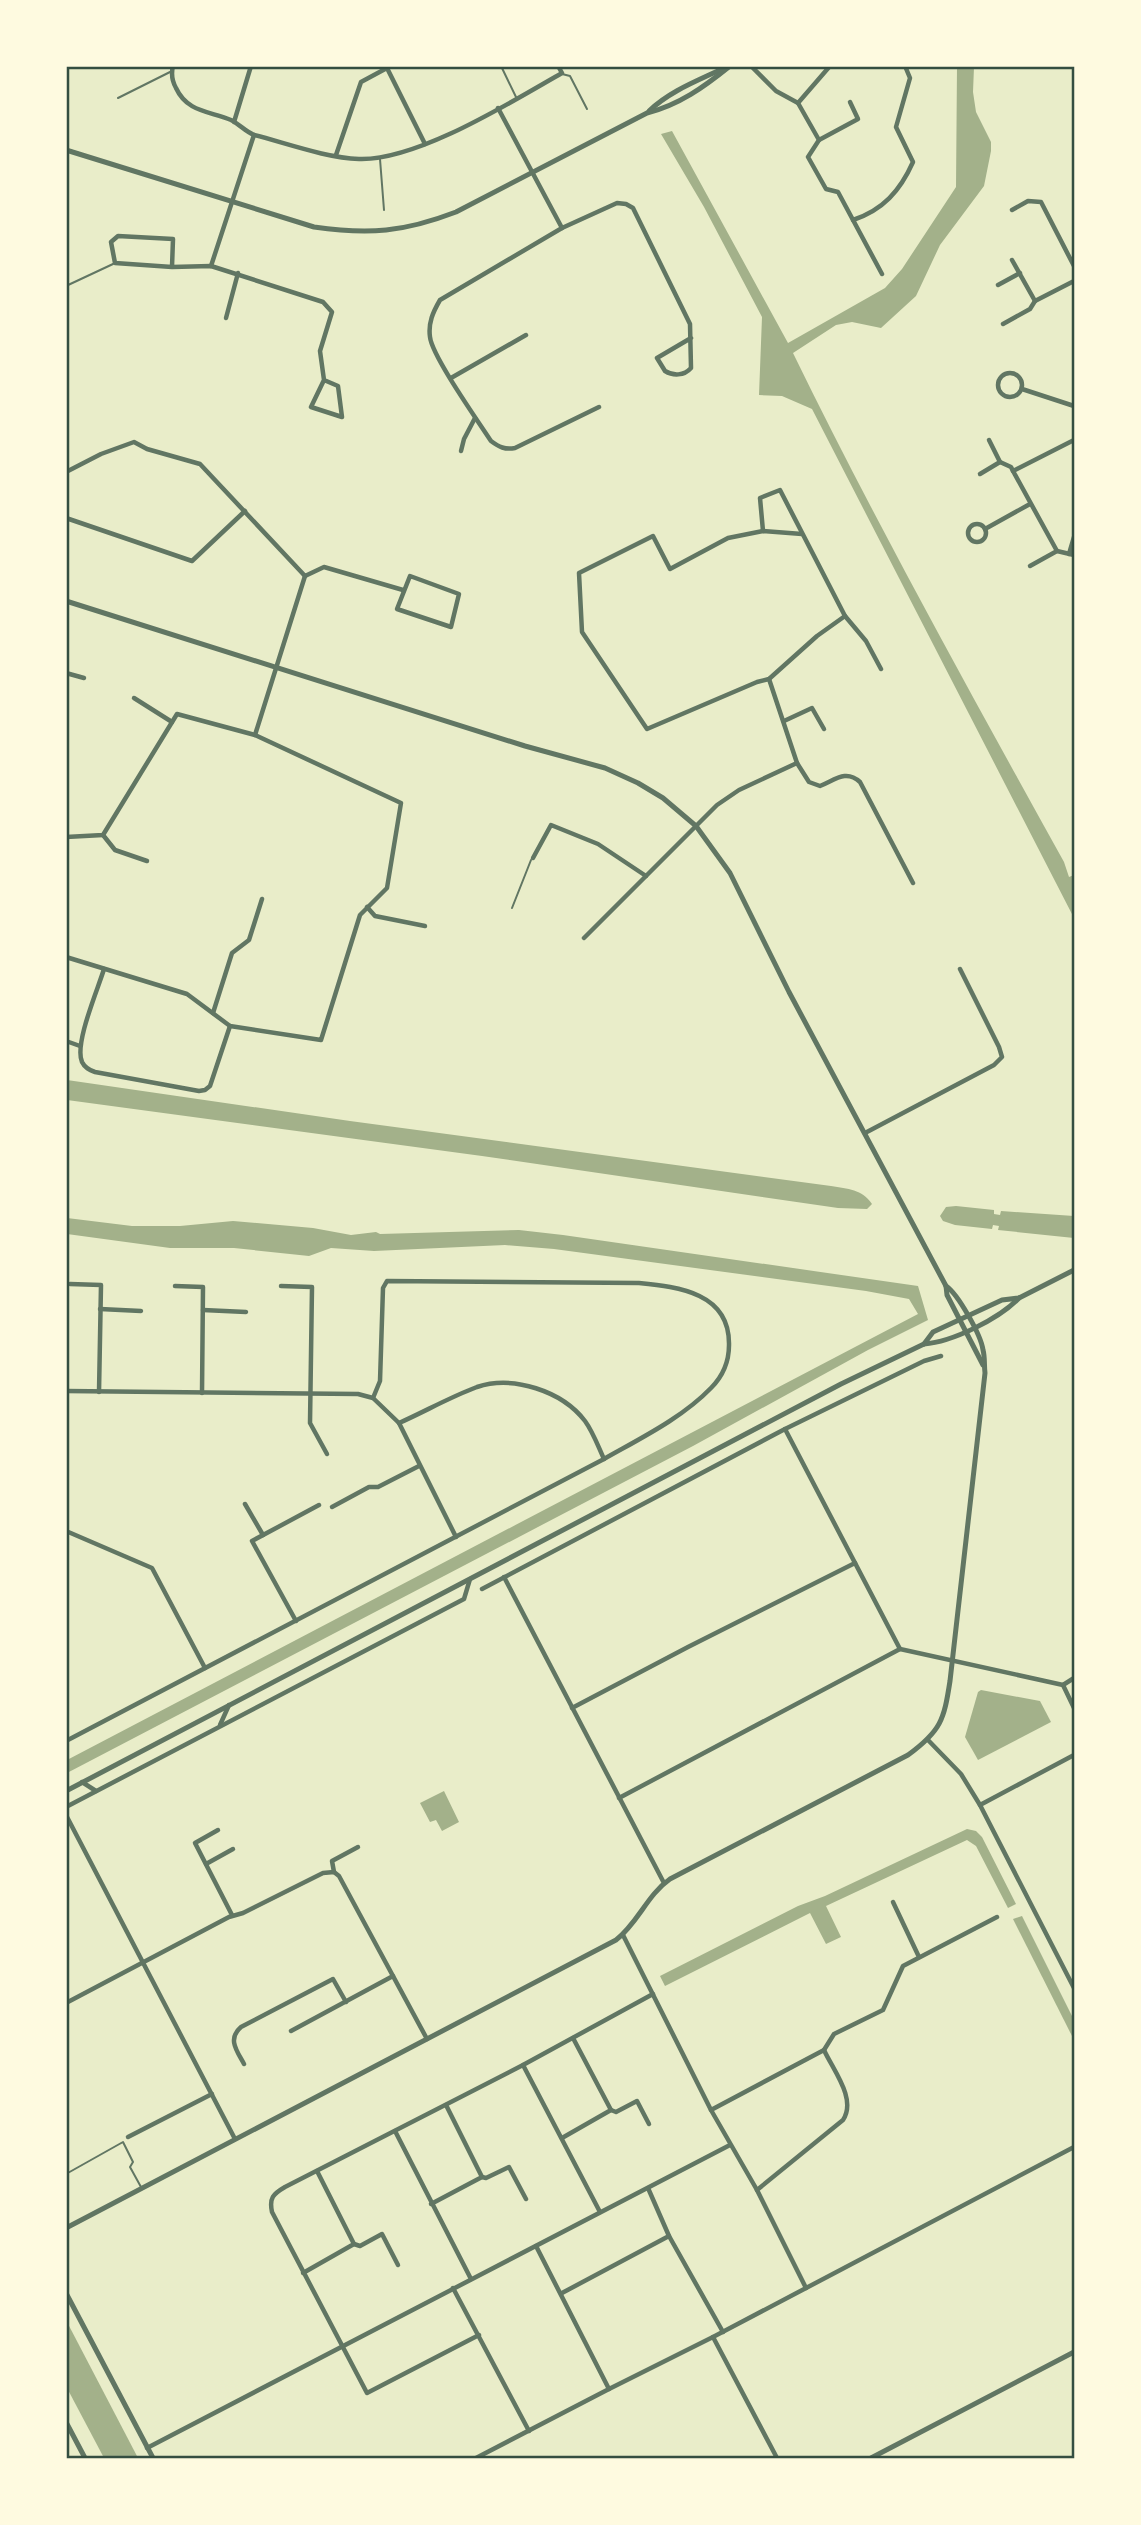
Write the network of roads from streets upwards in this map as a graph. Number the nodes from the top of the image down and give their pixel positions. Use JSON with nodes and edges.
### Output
{"nodes":[{"id":1,"x":251,"y":66,"type":"edge"},
{"id":2,"x":558,"y":66,"type":"edge"},
{"id":3,"x":729,"y":66,"type":"edge"},
{"id":4,"x":751,"y":66,"type":"edge"},
{"id":5,"x":830,"y":66,"type":"edge"},
{"id":6,"x":905,"y":66,"type":"edge"},
{"id":7,"x":388,"y":67,"type":"edge"},
{"id":8,"x":172,"y":69,"type":"edge"},
{"id":9,"x":850,"y":102,"type":"dead end"},
{"id":10,"x":798,"y":103,"type":"junction"},
{"id":11,"x":498,"y":108,"type":"junction"},
{"id":12,"x":647,"y":113,"type":"junction"},
{"id":13,"x":234,"y":122,"type":"junction"},
{"id":14,"x":254,"y":135,"type":"junction"},
{"id":15,"x":819,"y":140,"type":"junction"},
{"id":16,"x":425,"y":144,"type":"junction"},
{"id":17,"x":66,"y":150,"type":"edge"},
{"id":18,"x":336,"y":155,"type":"junction"},
{"id":19,"x":532,"y":173,"type":"junction"},
{"id":20,"x":232,"y":202,"type":"junction"},
{"id":21,"x":1012,"y":210,"type":"dead end"},
{"id":22,"x":853,"y":220,"type":"junction"},
{"id":23,"x":562,"y":228,"type":"junction"},
{"id":24,"x":1012,"y":260,"type":"dead end"},
{"id":25,"x":211,"y":266,"type":"junction"},
{"id":26,"x":1074,"y":266,"type":"edge"},
{"id":27,"x":172,"y":267,"type":"junction"},
{"id":28,"x":238,"y":273,"type":"junction"},
{"id":29,"x":1020,"y":273,"type":"junction"},
{"id":30,"x":882,"y":274,"type":"dead end"},
{"id":31,"x":1074,"y":281,"type":"edge"},
{"id":32,"x":998,"y":285,"type":"dead end"},
{"id":33,"x":1035,"y":301,"type":"junction"},
{"id":34,"x":226,"y":318,"type":"dead end"},
{"id":35,"x":1003,"y":324,"type":"dead end"},
{"id":36,"x":526,"y":334,"type":"dead end"},
{"id":37,"x":691,"y":338,"type":"junction"},
{"id":38,"x":451,"y":378,"type":"junction"},
{"id":39,"x":324,"y":380,"type":"junction"},
{"id":40,"x":1022,"y":389,"type":"junction"},
{"id":41,"x":1074,"y":406,"type":"edge"},
{"id":42,"x":599,"y":407,"type":"dead end"},
{"id":43,"x":475,"y":417,"type":"junction"},
{"id":44,"x":989,"y":439,"type":"dead end"},
{"id":45,"x":1074,"y":440,"type":"edge"},
{"id":46,"x":461,"y":451,"type":"dead end"},
{"id":47,"x":1000,"y":462,"type":"junction"},
{"id":48,"x":1013,"y":471,"type":"junction"},
{"id":49,"x":66,"y":472,"type":"edge"},
{"id":50,"x":981,"y":474,"type":"dead end"},
{"id":51,"x":1030,"y":504,"type":"junction"},
{"id":52,"x":245,"y":511,"type":"junction"},
{"id":53,"x":66,"y":518,"type":"edge"},
{"id":54,"x":985,"y":529,"type":"dead end"},
{"id":55,"x":764,"y":531,"type":"junction"},
{"id":56,"x":802,"y":534,"type":"junction"},
{"id":57,"x":1074,"y":537,"type":"edge"},
{"id":58,"x":1057,"y":551,"type":"junction"},
{"id":59,"x":1072,"y":555,"type":"edge"},
{"id":60,"x":1030,"y":566,"type":"dead end"},
{"id":61,"x":305,"y":576,"type":"junction"},
{"id":62,"x":403,"y":590,"type":"junction"},
{"id":63,"x":66,"y":601,"type":"edge"},
{"id":64,"x":845,"y":616,"type":"junction"},
{"id":65,"x":276,"y":667,"type":"junction"},
{"id":66,"x":881,"y":669,"type":"dead end"},
{"id":67,"x":66,"y":673,"type":"edge"},
{"id":68,"x":84,"y":678,"type":"dead end"},
{"id":69,"x":769,"y":679,"type":"junction"},
{"id":70,"x":134,"y":698,"type":"dead end"},
{"id":71,"x":784,"y":721,"type":"junction"},
{"id":72,"x":172,"y":722,"type":"junction"},
{"id":73,"x":824,"y":729,"type":"dead end"},
{"id":74,"x":255,"y":735,"type":"junction"},
{"id":75,"x":797,"y":763,"type":"junction"},
{"id":76,"x":696,"y":826,"type":"junction"},
{"id":77,"x":103,"y":835,"type":"junction"},
{"id":78,"x":66,"y":836,"type":"edge"},
{"id":79,"x":533,"y":858,"type":"road end"},
{"id":80,"x":147,"y":861,"type":"dead end"},
{"id":81,"x":646,"y":876,"type":"junction"},
{"id":82,"x":913,"y":883,"type":"dead end"},
{"id":83,"x":262,"y":899,"type":"dead end"},
{"id":84,"x":367,"y":907,"type":"junction"},
{"id":85,"x":425,"y":926,"type":"dead end"},
{"id":86,"x":584,"y":938,"type":"dead end"},
{"id":87,"x":66,"y":957,"type":"edge"},
{"id":88,"x":104,"y":969,"type":"junction"},
{"id":89,"x":960,"y":969,"type":"dead end"},
{"id":90,"x":213,"y":1013,"type":"junction"},
{"id":91,"x":230,"y":1026,"type":"junction"},
{"id":92,"x":66,"y":1041,"type":"edge"},
{"id":93,"x":80,"y":1046,"type":"junction"},
{"id":94,"x":865,"y":1133,"type":"junction"},
{"id":95,"x":1074,"y":1270,"type":"edge"},
{"id":96,"x":70,"y":1284,"type":"dead end"},
{"id":97,"x":175,"y":1286,"type":"dead end"},
{"id":98,"x":281,"y":1286,"type":"dead end"},
{"id":99,"x":946,"y":1286,"type":"junction"},
{"id":100,"x":1019,"y":1298,"type":"junction"},
{"id":101,"x":100,"y":1309,"type":"junction"},
{"id":102,"x":203,"y":1310,"type":"junction"},
{"id":103,"x":141,"y":1311,"type":"dead end"},
{"id":104,"x":246,"y":1312,"type":"dead end"},
{"id":105,"x":967,"y":1316,"type":"junction"},
{"id":106,"x":959,"y":1320,"type":"junction"},
{"id":107,"x":973,"y":1328,"type":"junction"},
{"id":108,"x":965,"y":1331,"type":"junction"},
{"id":109,"x":923,"y":1344,"type":"junction"},
{"id":110,"x":941,"y":1356,"type":"dead end"},
{"id":111,"x":984,"y":1366,"type":"junction"},
{"id":112,"x":66,"y":1391,"type":"edge"},
{"id":113,"x":99,"y":1392,"type":"junction"},
{"id":114,"x":202,"y":1393,"type":"junction"},
{"id":115,"x":312,"y":1393,"type":"junction"},
{"id":116,"x":373,"y":1398,"type":"junction"},
{"id":117,"x":399,"y":1423,"type":"junction"},
{"id":118,"x":785,"y":1429,"type":"junction"},
{"id":119,"x":327,"y":1454,"type":"dead end"},
{"id":120,"x":604,"y":1459,"type":"junction"},
{"id":121,"x":419,"y":1466,"type":"junction"},
{"id":122,"x":245,"y":1504,"type":"dead end"},
{"id":123,"x":319,"y":1505,"type":"dead end"},
{"id":124,"x":332,"y":1507,"type":"dead end"},
{"id":125,"x":66,"y":1531,"type":"edge"},
{"id":126,"x":263,"y":1535,"type":"junction"},
{"id":127,"x":456,"y":1537,"type":"junction"},
{"id":128,"x":855,"y":1563,"type":"junction"},
{"id":129,"x":504,"y":1577,"type":"junction"},
{"id":130,"x":470,"y":1579,"type":"junction"},
{"id":131,"x":482,"y":1589,"type":"dead end"},
{"id":132,"x":296,"y":1621,"type":"junction"},
{"id":133,"x":900,"y":1649,"type":"junction"},
{"id":134,"x":952,"y":1661,"type":"junction"},
{"id":135,"x":205,"y":1668,"type":"junction"},
{"id":136,"x":1074,"y":1678,"type":"edge"},
{"id":137,"x":1063,"y":1685,"type":"junction"},
{"id":138,"x":229,"y":1705,"type":"junction"},
{"id":139,"x":1074,"y":1708,"type":"edge"},
{"id":140,"x":572,"y":1709,"type":"junction"},
{"id":141,"x":220,"y":1726,"type":"junction"},
{"id":142,"x":928,"y":1740,"type":"junction"},
{"id":143,"x":66,"y":1741,"type":"edge"},
{"id":144,"x":1074,"y":1755,"type":"edge"},
{"id":145,"x":82,"y":1782,"type":"junction"},
{"id":146,"x":66,"y":1791,"type":"edge"},
{"id":147,"x":96,"y":1791,"type":"junction"},
{"id":148,"x":619,"y":1798,"type":"junction"},
{"id":149,"x":980,"y":1805,"type":"junction"},
{"id":150,"x":66,"y":1807,"type":"edge"},
{"id":151,"x":66,"y":1815,"type":"edge"},
{"id":152,"x":218,"y":1830,"type":"dead end"},
{"id":153,"x":358,"y":1847,"type":"dead end"},
{"id":154,"x":233,"y":1849,"type":"dead end"},
{"id":155,"x":206,"y":1864,"type":"junction"},
{"id":156,"x":334,"y":1872,"type":"junction"},
{"id":157,"x":664,"y":1883,"type":"junction"},
{"id":158,"x":893,"y":1902,"type":"dead end"},
{"id":159,"x":232,"y":1915,"type":"junction"},
{"id":160,"x":997,"y":1917,"type":"dead end"},
{"id":161,"x":623,"y":1935,"type":"junction"},
{"id":162,"x":919,"y":1957,"type":"junction"},
{"id":163,"x":142,"y":1964,"type":"junction"},
{"id":164,"x":393,"y":1976,"type":"junction"},
{"id":165,"x":1074,"y":1988,"type":"edge"},
{"id":166,"x":653,"y":1994,"type":"junction"},
{"id":167,"x":346,"y":2001,"type":"junction"},
{"id":168,"x":66,"y":2003,"type":"edge"},
{"id":169,"x":291,"y":2031,"type":"dead end"},
{"id":170,"x":573,"y":2038,"type":"junction"},
{"id":171,"x":426,"y":2039,"type":"junction"},
{"id":172,"x":824,"y":2050,"type":"junction"},
{"id":173,"x":244,"y":2064,"type":"dead end"},
{"id":174,"x":523,"y":2065,"type":"junction"},
{"id":175,"x":212,"y":2094,"type":"junction"},
{"id":176,"x":446,"y":2105,"type":"junction"},
{"id":177,"x":611,"y":2110,"type":"junction"},
{"id":178,"x":711,"y":2110,"type":"junction"},
{"id":179,"x":649,"y":2124,"type":"dead end"},
{"id":180,"x":395,"y":2131,"type":"junction"},
{"id":181,"x":128,"y":2137,"type":"road end"},
{"id":182,"x":562,"y":2138,"type":"junction"},
{"id":183,"x":236,"y":2139,"type":"junction"},
{"id":184,"x":730,"y":2145,"type":"junction"},
{"id":185,"x":1074,"y":2147,"type":"edge"},
{"id":186,"x":317,"y":2171,"type":"junction"},
{"id":187,"x":482,"y":2177,"type":"junction"},
{"id":188,"x":648,"y":2188,"type":"junction"},
{"id":189,"x":757,"y":2190,"type":"junction"},
{"id":190,"x":526,"y":2199,"type":"dead end"},
{"id":191,"x":431,"y":2204,"type":"junction"},
{"id":192,"x":600,"y":2212,"type":"junction"},
{"id":193,"x":66,"y":2228,"type":"edge"},
{"id":194,"x":669,"y":2236,"type":"junction"},
{"id":195,"x":354,"y":2244,"type":"junction"},
{"id":196,"x":536,"y":2246,"type":"junction"},
{"id":197,"x":398,"y":2265,"type":"dead end"},
{"id":198,"x":303,"y":2273,"type":"junction"},
{"id":199,"x":471,"y":2279,"type":"junction"},
{"id":200,"x":453,"y":2288,"type":"junction"},
{"id":201,"x":806,"y":2288,"type":"junction"},
{"id":202,"x":66,"y":2293,"type":"edge"},
{"id":203,"x":562,"y":2293,"type":"junction"},
{"id":204,"x":723,"y":2332,"type":"junction"},
{"id":205,"x":479,"y":2335,"type":"junction"},
{"id":206,"x":713,"y":2337,"type":"junction"},
{"id":207,"x":342,"y":2346,"type":"junction"},
{"id":208,"x":1074,"y":2352,"type":"edge"},
{"id":209,"x":609,"y":2389,"type":"junction"},
{"id":210,"x":66,"y":2423,"type":"edge"},
{"id":211,"x":528,"y":2431,"type":"junction"},
{"id":212,"x":147,"y":2448,"type":"junction"},
{"id":213,"x":85,"y":2459,"type":"edge"},
{"id":214,"x":153,"y":2459,"type":"edge"},
{"id":215,"x":477,"y":2459,"type":"edge"},
{"id":216,"x":776,"y":2459,"type":"edge"},
{"id":217,"x":871,"y":2459,"type":"edge"}],
"edges":[{"from":1,"to":13,"type":"street"},
{"from":2,"to":11,"type":"street"},
{"from":3,"to":12,"type":"street"},
{"from":3,"to":12,"type":"street"},
{"from":4,"to":10,"type":"street"},
{"from":5,"to":10,"type":"street"},
{"from":6,"to":22,"type":"street"},
{"from":7,"to":16,"type":"street"},
{"from":7,"to":18,"type":"street"},
{"from":8,"to":13,"type":"street"},
{"from":9,"to":15,"type":"street"},
{"from":10,"to":15,"type":"street"},
{"from":11,"to":16,"type":"street"},
{"from":11,"to":19,"type":"street"},
{"from":12,"to":19,"type":"street"},
{"from":13,"to":14,"type":"street"},
{"from":14,"to":18,"type":"street"},
{"from":14,"to":20,"type":"street"},
{"from":15,"to":22,"type":"street"},
{"from":16,"to":18,"type":"street"},
{"from":17,"to":20,"type":"street"},
{"from":19,"to":20,"type":"street"},
{"from":19,"to":23,"type":"street"},
{"from":20,"to":25,"type":"street"},
{"from":21,"to":26,"type":"street"},
{"from":22,"to":30,"type":"street"},
{"from":23,"to":37,"type":"street"},
{"from":23,"to":38,"type":"street"},
{"from":24,"to":29,"type":"street"},
{"from":25,"to":27,"type":"street"},
{"from":25,"to":28,"type":"street"},
{"from":27,"to":27,"type":"street"},
{"from":28,"to":34,"type":"street"},
{"from":28,"to":39,"type":"street"},
{"from":29,"to":32,"type":"street"},
{"from":29,"to":33,"type":"street"},
{"from":31,"to":33,"type":"street"},
{"from":33,"to":35,"type":"street"},
{"from":36,"to":38,"type":"street"},
{"from":37,"to":37,"type":"street"},
{"from":38,"to":43,"type":"street"},
{"from":39,"to":39,"type":"street"},
{"from":40,"to":40,"type":"street"},
{"from":40,"to":41,"type":"street"},
{"from":42,"to":43,"type":"street"},
{"from":43,"to":46,"type":"street"},
{"from":44,"to":47,"type":"street"},
{"from":45,"to":48,"type":"street"},
{"from":47,"to":48,"type":"street"},
{"from":47,"to":50,"type":"street"},
{"from":48,"to":51,"type":"street"},
{"from":49,"to":52,"type":"street"},
{"from":51,"to":54,"type":"street"},
{"from":51,"to":58,"type":"street"},
{"from":52,"to":53,"type":"street"},
{"from":52,"to":61,"type":"street"},
{"from":55,"to":56,"type":"street"},
{"from":55,"to":56,"type":"street"},
{"from":55,"to":69,"type":"street"},
{"from":56,"to":64,"type":"street"},
{"from":57,"to":59,"type":"street"},
{"from":58,"to":59,"type":"street"},
{"from":58,"to":60,"type":"street"},
{"from":61,"to":62,"type":"street"},
{"from":61,"to":65,"type":"street"},
{"from":62,"to":62,"type":"street"},
{"from":63,"to":65,"type":"street"},
{"from":64,"to":66,"type":"street"},
{"from":64,"to":69,"type":"street"},
{"from":65,"to":74,"type":"street"},
{"from":65,"to":76,"type":"street"},
{"from":67,"to":68,"type":"street"},
{"from":69,"to":71,"type":"street"},
{"from":70,"to":72,"type":"street"},
{"from":71,"to":73,"type":"street"},
{"from":71,"to":75,"type":"street"},
{"from":72,"to":74,"type":"street"},
{"from":72,"to":77,"type":"street"},
{"from":74,"to":84,"type":"street"},
{"from":75,"to":76,"type":"street"},
{"from":75,"to":82,"type":"street"},
{"from":76,"to":81,"type":"street"},
{"from":76,"to":94,"type":"street"},
{"from":77,"to":78,"type":"street"},
{"from":77,"to":80,"type":"street"},
{"from":79,"to":81,"type":"street"},
{"from":81,"to":86,"type":"street"},
{"from":83,"to":90,"type":"street"},
{"from":84,"to":85,"type":"street"},
{"from":84,"to":91,"type":"street"},
{"from":87,"to":88,"type":"street"},
{"from":88,"to":90,"type":"street"},
{"from":88,"to":93,"type":"street"},
{"from":89,"to":94,"type":"street"},
{"from":90,"to":91,"type":"street"},
{"from":91,"to":93,"type":"street"},
{"from":92,"to":93,"type":"street"},
{"from":94,"to":99,"type":"street"},
{"from":95,"to":100,"type":"street"},
{"from":96,"to":101,"type":"street"},
{"from":97,"to":102,"type":"street"},
{"from":98,"to":115,"type":"street"},
{"from":99,"to":105,"type":"street"},
{"from":99,"to":106,"type":"street"},
{"from":100,"to":105,"type":"street"},
{"from":100,"to":107,"type":"street"},
{"from":101,"to":103,"type":"street"},
{"from":101,"to":113,"type":"street"},
{"from":102,"to":104,"type":"street"},
{"from":102,"to":114,"type":"street"},
{"from":105,"to":106,"type":"street"},
{"from":105,"to":107,"type":"street"},
{"from":106,"to":108,"type":"street"},
{"from":106,"to":109,"type":"street"},
{"from":107,"to":108,"type":"street"},
{"from":107,"to":111,"type":"street"},
{"from":108,"to":109,"type":"street"},
{"from":108,"to":111,"type":"street"},
{"from":109,"to":130,"type":"street"},
{"from":110,"to":118,"type":"street"},
{"from":111,"to":134,"type":"street"},
{"from":112,"to":113,"type":"street"},
{"from":113,"to":114,"type":"street"},
{"from":114,"to":115,"type":"street"},
{"from":115,"to":116,"type":"street"},
{"from":115,"to":119,"type":"street"},
{"from":116,"to":117,"type":"street"},
{"from":116,"to":120,"type":"street"},
{"from":117,"to":120,"type":"street"},
{"from":117,"to":121,"type":"street"},
{"from":118,"to":128,"type":"street"},
{"from":118,"to":129,"type":"street"},
{"from":120,"to":127,"type":"street"},
{"from":121,"to":124,"type":"street"},
{"from":121,"to":127,"type":"street"},
{"from":122,"to":126,"type":"street"},
{"from":123,"to":126,"type":"street"},
{"from":125,"to":135,"type":"street"},
{"from":126,"to":132,"type":"street"},
{"from":127,"to":132,"type":"street"},
{"from":128,"to":133,"type":"street"},
{"from":128,"to":140,"type":"street"},
{"from":129,"to":131,"type":"street"},
{"from":129,"to":140,"type":"street"},
{"from":130,"to":138,"type":"street"},
{"from":130,"to":141,"type":"street"},
{"from":132,"to":135,"type":"street"},
{"from":133,"to":134,"type":"street"},
{"from":133,"to":148,"type":"street"},
{"from":134,"to":137,"type":"street"},
{"from":134,"to":142,"type":"street"},
{"from":135,"to":143,"type":"street"},
{"from":136,"to":137,"type":"street"},
{"from":137,"to":139,"type":"street"},
{"from":138,"to":141,"type":"street"},
{"from":138,"to":145,"type":"street"},
{"from":140,"to":148,"type":"street"},
{"from":141,"to":147,"type":"street"},
{"from":142,"to":149,"type":"street"},
{"from":142,"to":157,"type":"street"},
{"from":144,"to":149,"type":"street"},
{"from":145,"to":146,"type":"street"},
{"from":145,"to":147,"type":"street"},
{"from":147,"to":150,"type":"street"},
{"from":148,"to":157,"type":"street"},
{"from":149,"to":165,"type":"street"},
{"from":151,"to":163,"type":"street"},
{"from":152,"to":155,"type":"street"},
{"from":153,"to":156,"type":"street"},
{"from":154,"to":155,"type":"street"},
{"from":155,"to":159,"type":"street"},
{"from":156,"to":159,"type":"street"},
{"from":156,"to":164,"type":"street"},
{"from":157,"to":161,"type":"street"},
{"from":158,"to":162,"type":"street"},
{"from":159,"to":163,"type":"street"},
{"from":160,"to":162,"type":"street"},
{"from":161,"to":166,"type":"street"},
{"from":161,"to":171,"type":"street"},
{"from":162,"to":172,"type":"street"},
{"from":163,"to":168,"type":"street"},
{"from":163,"to":175,"type":"street"},
{"from":164,"to":167,"type":"street"},
{"from":164,"to":171,"type":"street"},
{"from":166,"to":170,"type":"street"},
{"from":166,"to":178,"type":"street"},
{"from":167,"to":169,"type":"street"},
{"from":167,"to":173,"type":"street"},
{"from":170,"to":174,"type":"street"},
{"from":170,"to":177,"type":"street"},
{"from":171,"to":183,"type":"street"},
{"from":172,"to":178,"type":"street"},
{"from":172,"to":189,"type":"street"},
{"from":174,"to":176,"type":"street"},
{"from":174,"to":182,"type":"street"},
{"from":175,"to":181,"type":"street"},
{"from":175,"to":183,"type":"street"},
{"from":176,"to":180,"type":"street"},
{"from":176,"to":187,"type":"street"},
{"from":177,"to":179,"type":"street"},
{"from":177,"to":182,"type":"street"},
{"from":178,"to":184,"type":"street"},
{"from":180,"to":186,"type":"street"},
{"from":180,"to":191,"type":"street"},
{"from":182,"to":192,"type":"street"},
{"from":183,"to":193,"type":"street"},
{"from":184,"to":188,"type":"street"},
{"from":184,"to":189,"type":"street"},
{"from":185,"to":201,"type":"street"},
{"from":186,"to":195,"type":"street"},
{"from":186,"to":198,"type":"street"},
{"from":187,"to":190,"type":"street"},
{"from":187,"to":191,"type":"street"},
{"from":188,"to":192,"type":"street"},
{"from":188,"to":194,"type":"street"},
{"from":189,"to":201,"type":"street"},
{"from":191,"to":199,"type":"street"},
{"from":192,"to":196,"type":"street"},
{"from":194,"to":203,"type":"street"},
{"from":194,"to":204,"type":"street"},
{"from":195,"to":197,"type":"street"},
{"from":195,"to":198,"type":"street"},
{"from":196,"to":199,"type":"street"},
{"from":196,"to":203,"type":"street"},
{"from":198,"to":207,"type":"street"},
{"from":199,"to":200,"type":"street"},
{"from":200,"to":205,"type":"street"},
{"from":200,"to":207,"type":"street"},
{"from":201,"to":204,"type":"street"},
{"from":202,"to":212,"type":"street"},
{"from":203,"to":209,"type":"street"},
{"from":204,"to":206,"type":"street"},
{"from":205,"to":207,"type":"street"},
{"from":205,"to":211,"type":"street"},
{"from":206,"to":209,"type":"street"},
{"from":206,"to":216,"type":"street"},
{"from":207,"to":212,"type":"street"},
{"from":208,"to":217,"type":"street"},
{"from":209,"to":211,"type":"street"},
{"from":210,"to":213,"type":"street"},
{"from":211,"to":215,"type":"street"},
{"from":212,"to":214,"type":"street"}]}
